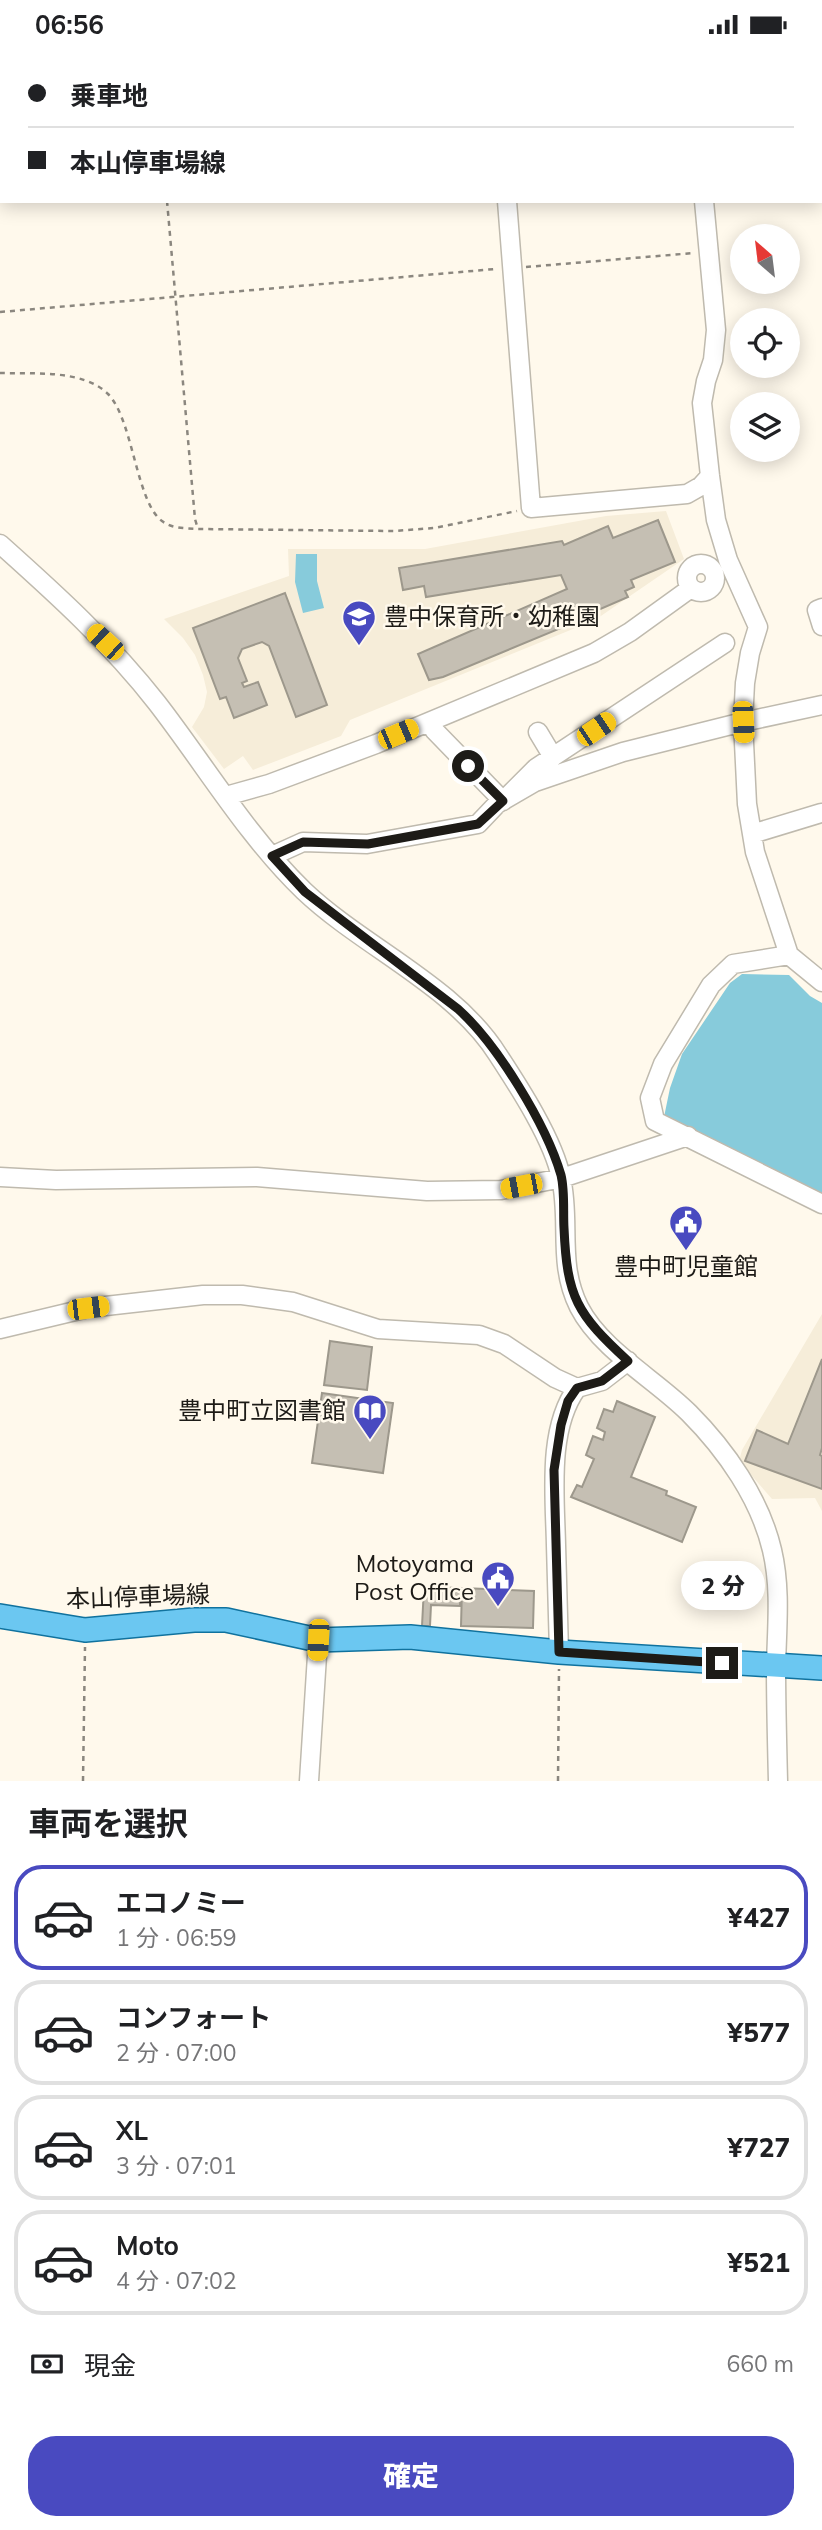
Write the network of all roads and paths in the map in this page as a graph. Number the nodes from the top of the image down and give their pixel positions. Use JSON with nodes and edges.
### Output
{"nodes":[{"id":1,"x":167,"y":203,"type":"edge"},
{"id":2,"x":506,"y":203,"type":"edge"},
{"id":3,"x":704,"y":203,"type":"edge"},
{"id":4,"x":710,"y":252,"type":"junction"},
{"id":5,"x":512,"y":268,"type":"junction"},
{"id":6,"x":176,"y":296,"type":"junction"},
{"id":7,"x":0,"y":311,"type":"edge"},
{"id":8,"x":0,"y":373,"type":"edge"},
{"id":9,"x":710,"y":476,"type":"junction"},
{"id":10,"x":531,"y":508,"type":"junction"},
{"id":11,"x":198,"y":529,"type":"junction"},
{"id":12,"x":0,"y":544,"type":"edge"},
{"id":13,"x":691,"y":588,"type":"dead end"},
{"id":14,"x":822,"y":608,"type":"edge"},
{"id":15,"x":822,"y":626,"type":"edge"},
{"id":16,"x":725,"y":643,"type":"dead end"},
{"id":17,"x":822,"y":705,"type":"edge"},
{"id":18,"x":743,"y":722,"type":"junction"},
{"id":19,"x":434,"y":730,"type":"dead end"},
{"id":20,"x":538,"y":732,"type":"dead end"},
{"id":21,"x":553,"y":757,"type":"junction"},
{"id":22,"x":226,"y":796,"type":"junction"},
{"id":23,"x":503,"y":801,"type":"junction"},
{"id":24,"x":821,"y":813,"type":"edge"},
{"id":25,"x":752,"y":834,"type":"junction"},
{"id":26,"x":272,"y":856,"type":"junction"},
{"id":27,"x":789,"y":955,"type":"junction"},
{"id":28,"x":822,"y":982,"type":"edge"},
{"id":29,"x":688,"y":1136,"type":"junction"},
{"id":30,"x":0,"y":1177,"type":"edge"},
{"id":31,"x":562,"y":1178,"type":"junction"},
{"id":32,"x":822,"y":1204,"type":"edge"},
{"id":33,"x":0,"y":1329,"type":"edge"},
{"id":34,"x":628,"y":1361,"type":"junction"},
{"id":35,"x":577,"y":1388,"type":"junction"},
{"id":36,"x":0,"y":1616,"type":"edge"},
{"id":37,"x":85,"y":1630,"type":"junction"},
{"id":38,"x":318,"y":1640,"type":"junction"},
{"id":39,"x":559,"y":1652,"type":"junction"},
{"id":40,"x":776,"y":1666,"type":"junction"},
{"id":41,"x":822,"y":1668,"type":"edge"},
{"id":42,"x":83,"y":1781,"type":"edge"},
{"id":43,"x":309,"y":1781,"type":"edge"},
{"id":44,"x":558,"y":1781,"type":"edge"},
{"id":45,"x":778,"y":1781,"type":"edge"}],
"edges":[{"from":1,"to":6,"type":"path"},
{"from":2,"to":5,"type":"street"},
{"from":3,"to":4,"type":"street"},
{"from":4,"to":5,"type":"path"},
{"from":4,"to":9,"type":"street"},
{"from":5,"to":6,"type":"path"},
{"from":5,"to":10,"type":"street"},
{"from":6,"to":7,"type":"path"},
{"from":6,"to":11,"type":"path"},
{"from":8,"to":11,"type":"path"},
{"from":9,"to":10,"type":"street"},
{"from":9,"to":18,"type":"street"},
{"from":10,"to":11,"type":"path"},
{"from":12,"to":22,"type":"street"},
{"from":13,"to":22,"type":"street"},
{"from":14,"to":15,"type":"street"},
{"from":16,"to":21,"type":"street"},
{"from":17,"to":18,"type":"street"},
{"from":18,"to":23,"type":"street"},
{"from":18,"to":25,"type":"street"},
{"from":19,"to":23,"type":"street"},
{"from":20,"to":21,"type":"street"},
{"from":21,"to":23,"type":"street"},
{"from":22,"to":26,"type":"street"},
{"from":23,"to":26,"type":"street"},
{"from":24,"to":25,"type":"street"},
{"from":25,"to":27,"type":"street"},
{"from":26,"to":31,"type":"street"},
{"from":27,"to":28,"type":"street"},
{"from":27,"to":29,"type":"street"},
{"from":29,"to":31,"type":"street"},
{"from":29,"to":32,"type":"street"},
{"from":30,"to":31,"type":"street"},
{"from":31,"to":34,"type":"street"},
{"from":33,"to":35,"type":"street"},
{"from":34,"to":35,"type":"street"},
{"from":34,"to":40,"type":"street"},
{"from":35,"to":39,"type":"street"},
{"from":36,"to":37,"type":"main road","name":"本山停車場線"},
{"from":37,"to":38,"type":"main road","name":"本山停車場線"},
{"from":37,"to":42,"type":"path"},
{"from":38,"to":39,"type":"main road","name":"本山停車場線"},
{"from":38,"to":43,"type":"street"},
{"from":39,"to":40,"type":"main road","name":"本山停車場線"},
{"from":39,"to":44,"type":"path"},
{"from":40,"to":41,"type":"main road","name":"本山停車場線"},
{"from":40,"to":45,"type":"street"}]}
